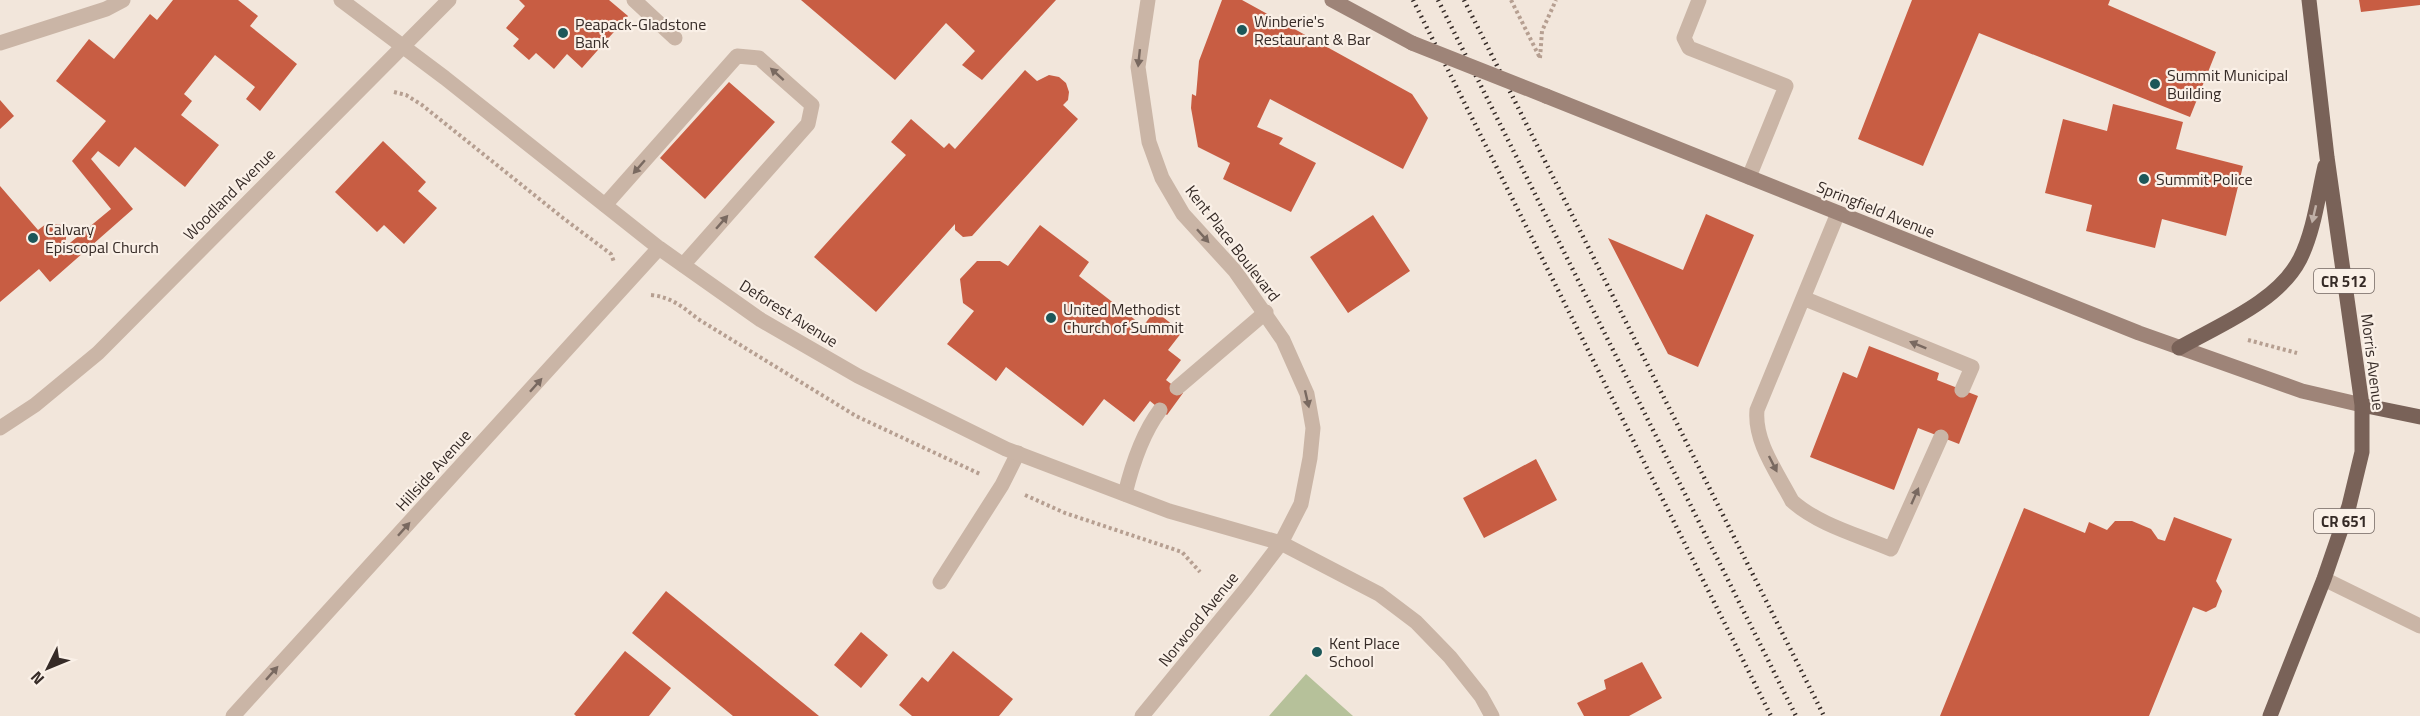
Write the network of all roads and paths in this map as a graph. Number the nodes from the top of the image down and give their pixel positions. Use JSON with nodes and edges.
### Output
{"nodes":[{"id":1,"x":123,"y":0,"type":"edge"},
{"id":2,"x":340,"y":0,"type":"edge"},
{"id":3,"x":449,"y":0,"type":"edge"},
{"id":4,"x":634,"y":0,"type":"edge"},
{"id":5,"x":1148,"y":0,"type":"edge"},
{"id":6,"x":1332,"y":0,"type":"edge"},
{"id":7,"x":1511,"y":0,"type":"edge"},
{"id":8,"x":1556,"y":0,"type":"edge"},
{"id":9,"x":1699,"y":0,"type":"edge"},
{"id":10,"x":2309,"y":0,"type":"edge"},
{"id":11,"x":675,"y":38,"type":"dead end"},
{"id":12,"x":0,"y":43,"type":"edge"},
{"id":13,"x":402,"y":48,"type":"junction"},
{"id":14,"x":390,"y":93,"type":"dead end"},
{"id":15,"x":2327,"y":157,"type":"junction"},
{"id":16,"x":1749,"y":177,"type":"junction"},
{"id":17,"x":605,"y":205,"type":"junction"},
{"id":18,"x":1838,"y":213,"type":"junction"},
{"id":19,"x":659,"y":248,"type":"junction"},
{"id":20,"x":683,"y":265,"type":"junction"},
{"id":21,"x":615,"y":266,"type":"dead end"},
{"id":22,"x":1803,"y":298,"type":"junction"},
{"id":23,"x":1266,"y":312,"type":"junction"},
{"id":24,"x":2241,"y":339,"type":"dead end"},
{"id":25,"x":2179,"y":348,"type":"junction"},
{"id":26,"x":2297,"y":353,"type":"dead end"},
{"id":27,"x":1177,"y":388,"type":"dead end"},
{"id":28,"x":1962,"y":390,"type":"dead end"},
{"id":29,"x":2362,"y":405,"type":"junction"},
{"id":30,"x":1160,"y":410,"type":"dead end"},
{"id":31,"x":2420,"y":417,"type":"edge"},
{"id":32,"x":0,"y":428,"type":"edge"},
{"id":33,"x":1941,"y":437,"type":"dead end"},
{"id":34,"x":1018,"y":453,"type":"junction"},
{"id":35,"x":1125,"y":494,"type":"junction"},
{"id":36,"x":1281,"y":543,"type":"junction"},
{"id":37,"x":2324,"y":579,"type":"junction"},
{"id":38,"x":940,"y":582,"type":"dead end"},
{"id":39,"x":2420,"y":626,"type":"edge"},
{"id":40,"x":233,"y":716,"type":"edge"},
{"id":41,"x":1142,"y":716,"type":"edge"},
{"id":42,"x":1492,"y":716,"type":"edge"},
{"id":43,"x":2270,"y":716,"type":"edge"}],
"edges":[{"from":1,"to":12,"type":"street"},
{"from":2,"to":13,"type":"street","name":"Deforest Avenue"},
{"from":3,"to":13,"type":"street","name":"Woodland Avenue"},
{"from":4,"to":11,"type":"street"},
{"from":5,"to":23,"type":"street","name":"Kent Place Boulevard","one_way":true},
{"from":6,"to":16,"type":"main road","name":"Springfield Avenue","bridge":true},
{"from":7,"to":8,"type":"path"},
{"from":9,"to":16,"type":"street"},
{"from":10,"to":15,"type":"main road","name":"Morris Avenue","number":"CR 512"},
{"from":13,"to":17,"type":"street","name":"Deforest Avenue"},
{"from":13,"to":32,"type":"street","name":"Woodland Avenue"},
{"from":14,"to":21,"type":"path"},
{"from":15,"to":25,"type":"main road","one_way":true},
{"from":15,"to":29,"type":"main road","name":"Morris Avenue","number":"CR 512"},
{"from":16,"to":18,"type":"main road","name":"Springfield Avenue"},
{"from":17,"to":19,"type":"street","name":"Deforest Avenue"},
{"from":20,"to":17,"type":"street","one_way":true},
{"from":18,"to":22,"type":"street"},
{"from":18,"to":25,"type":"main road","name":"Springfield Avenue"},
{"from":19,"to":20,"type":"street","name":"Deforest Avenue"},
{"from":40,"to":19,"type":"street","name":"Hillside Avenue","one_way":true},
{"from":20,"to":34,"type":"street","name":"Deforest Avenue"},
{"from":28,"to":22,"type":"street","one_way":true},
{"from":22,"to":33,"type":"street","one_way":true},
{"from":23,"to":27,"type":"street"},
{"from":23,"to":36,"type":"street","name":"Kent Place Boulevard","one_way":true},
{"from":24,"to":26,"type":"path"},
{"from":25,"to":29,"type":"main road","name":"Springfield Avenue"},
{"from":29,"to":31,"type":"main road","name":"Springfield Avenue"},
{"from":29,"to":37,"type":"main road","name":"Morris Avenue","number":"CR 651"},
{"from":30,"to":35,"type":"street"},
{"from":34,"to":35,"type":"street","name":"Deforest Avenue"},
{"from":34,"to":38,"type":"street"},
{"from":35,"to":36,"type":"street","name":"Deforest Avenue"},
{"from":36,"to":41,"type":"street","name":"Norwood Avenue"},
{"from":36,"to":42,"type":"street"},
{"from":37,"to":39,"type":"street"},
{"from":37,"to":43,"type":"main road","name":"Morris Avenue","number":"CR 651"}]}
